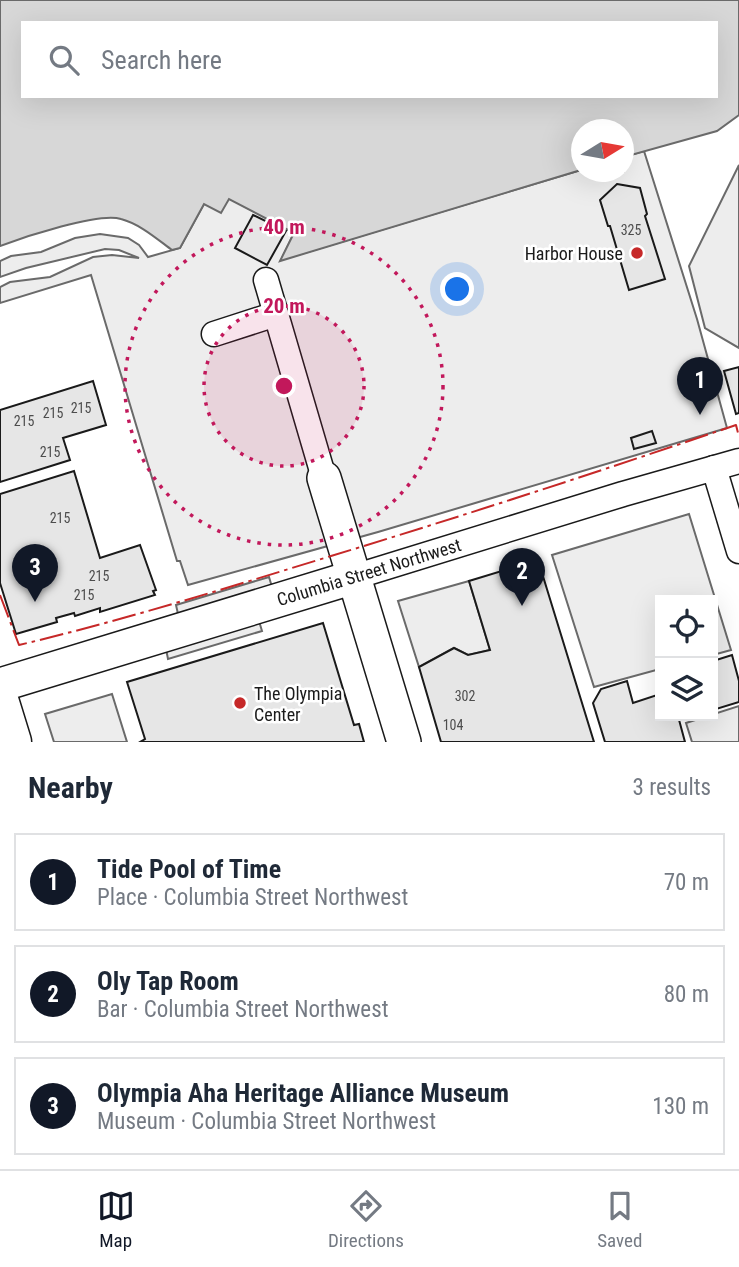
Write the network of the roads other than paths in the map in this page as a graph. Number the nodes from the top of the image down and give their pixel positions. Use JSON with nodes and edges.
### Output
{"nodes":[{"id":1,"x":266,"y":279,"type":"dead end"},
{"id":2,"x":276,"y":314,"type":"junction"},
{"id":3,"x":214,"y":334,"type":"dead end"},
{"id":4,"x":739,"y":461,"type":"edge"},
{"id":5,"x":714,"y":468,"type":"junction"},
{"id":6,"x":324,"y":478,"type":"joint"},
{"id":7,"x":739,"y":551,"type":"edge"},
{"id":8,"x":354,"y":577,"type":"junction"},
{"id":9,"x":0,"y":685,"type":"edge"},
{"id":10,"x":0,"y":703,"type":"edge"},
{"id":11,"x":12,"y":742,"type":"edge"},
{"id":12,"x":404,"y":742,"type":"edge"}],
"edges":[{"from":1,"to":2,"type":"street"},
{"from":2,"to":3,"type":"street"},
{"from":2,"to":6,"type":"street"},
{"from":4,"to":5,"type":"street","name":"Columbia Street Northwest"},
{"from":5,"to":7,"type":"street"},
{"from":5,"to":8,"type":"street","name":"Columbia Street Northwest"},
{"from":6,"to":8,"type":"street"},
{"from":8,"to":9,"type":"street","name":"Columbia Street Northwest"},
{"from":8,"to":12,"type":"street"},
{"from":10,"to":11,"type":"main road"}]}
